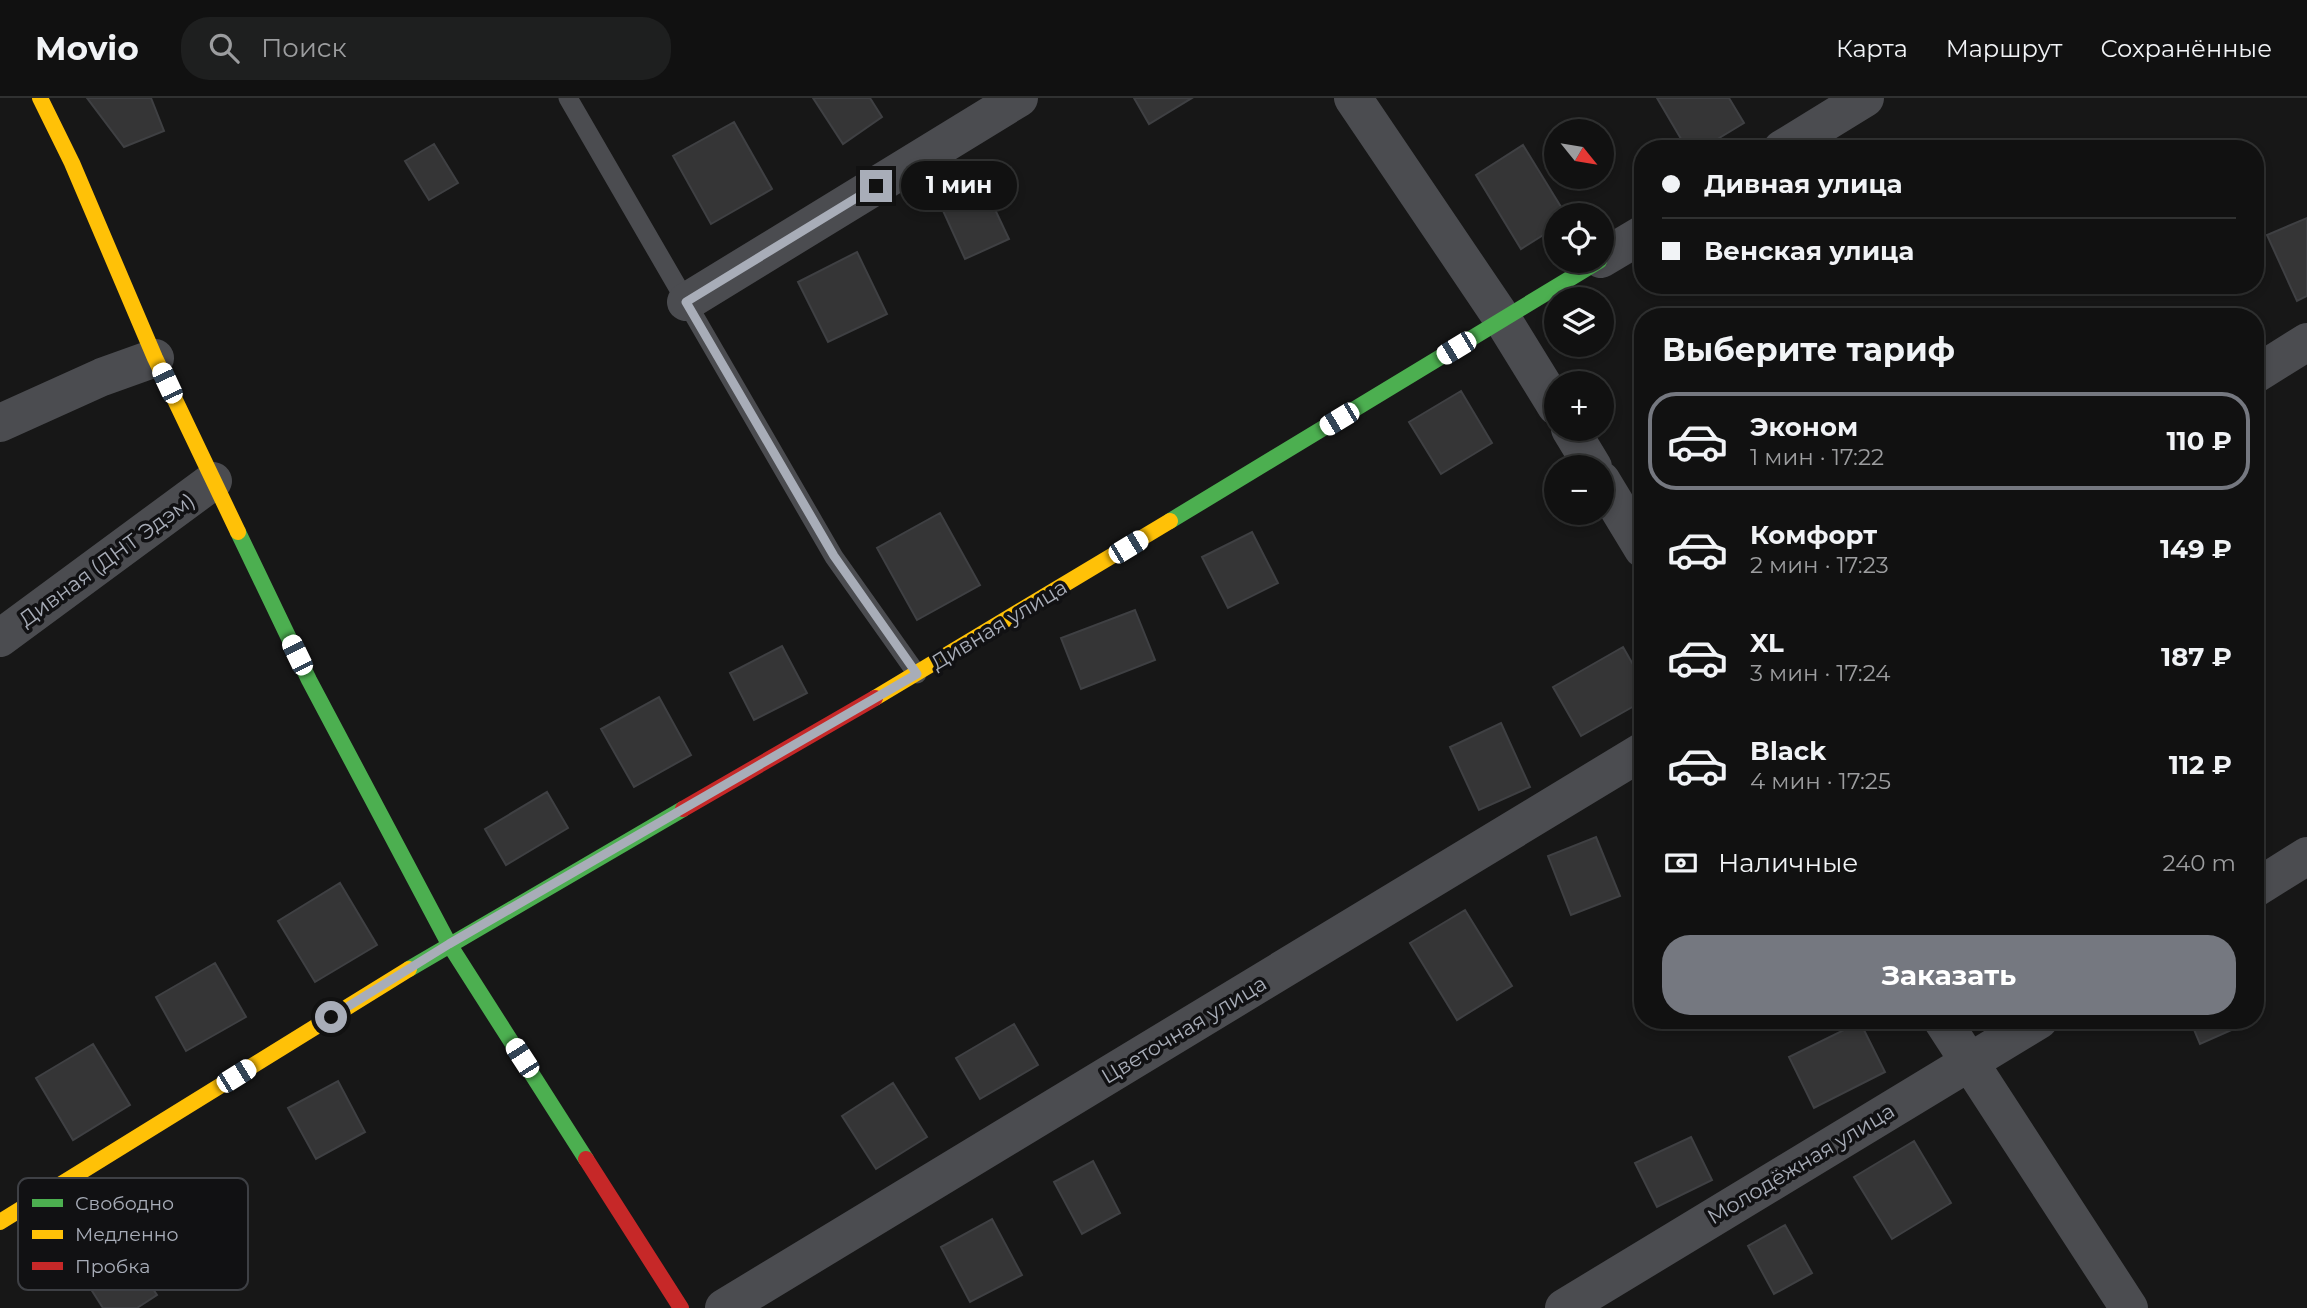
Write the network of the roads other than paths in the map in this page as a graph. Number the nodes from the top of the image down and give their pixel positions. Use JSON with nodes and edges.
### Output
{"nodes":[{"id":1,"x":40,"y":98,"type":"edge"},
{"id":2,"x":568,"y":98,"type":"edge"},
{"id":3,"x":1019,"y":98,"type":"edge"},
{"id":4,"x":1353,"y":98,"type":"edge"},
{"id":5,"x":1864,"y":98,"type":"edge"},
{"id":6,"x":1796,"y":140,"type":"edge"},
{"id":7,"x":1634,"y":239,"type":"edge"},
{"id":8,"x":1614,"y":252,"type":"edge"},
{"id":9,"x":1579,"y":273,"type":"edge"},
{"id":10,"x":686,"y":302,"type":"junction"},
{"id":11,"x":1503,"y":320,"type":"junction"},
{"id":12,"x":2307,"y":342,"type":"edge"},
{"id":13,"x":155,"y":358,"type":"junction"},
{"id":14,"x":2264,"y":369,"type":"edge"},
{"id":15,"x":1544,"y":387,"type":"edge"},
{"id":16,"x":0,"y":423,"type":"edge"},
{"id":17,"x":213,"y":481,"type":"junction"},
{"id":18,"x":1614,"y":501,"type":"edge"},
{"id":19,"x":1634,"y":534,"type":"edge"},
{"id":20,"x":0,"y":638,"type":"edge"},
{"id":21,"x":917,"y":674,"type":"junction"},
{"id":22,"x":1634,"y":756,"type":"edge"},
{"id":23,"x":2307,"y":856,"type":"edge"},
{"id":24,"x":2264,"y":883,"type":"edge"},
{"id":25,"x":449,"y":944,"type":"junction"},
{"id":26,"x":1948,"y":1029,"type":"edge"},
{"id":27,"x":2024,"y":1029,"type":"edge"},
{"id":28,"x":1969,"y":1062,"type":"junction"},
{"id":29,"x":71,"y":1178,"type":"edge"},
{"id":30,"x":18,"y":1211,"type":"edge"},
{"id":31,"x":0,"y":1222,"type":"edge"},
{"id":32,"x":681,"y":1308,"type":"edge"},
{"id":33,"x":724,"y":1308,"type":"edge"},
{"id":34,"x":1564,"y":1308,"type":"edge"},
{"id":35,"x":2129,"y":1308,"type":"edge"}],
"edges":[{"from":1,"to":13,"type":"street"},
{"from":2,"to":10,"type":"lane"},
{"from":3,"to":10,"type":"street"},
{"from":4,"to":11,"type":"street"},
{"from":5,"to":6,"type":"street"},
{"from":7,"to":8,"type":"street","name":"Дивная улица"},
{"from":9,"to":11,"type":"street","name":"Дивная улица"},
{"from":10,"to":21,"type":"lane"},
{"from":11,"to":15,"type":"street"},
{"from":11,"to":21,"type":"street","name":"Дивная улица"},
{"from":12,"to":14,"type":"street"},
{"from":13,"to":16,"type":"street"},
{"from":13,"to":17,"type":"street"},
{"from":17,"to":20,"type":"street","name":"Дивная (ДНТ Эдэм)"},
{"from":17,"to":25,"type":"street"},
{"from":18,"to":19,"type":"street"},
{"from":21,"to":25,"type":"street","name":"Дивная улица"},
{"from":22,"to":33,"type":"street","name":"Цветочная улица"},
{"from":23,"to":24,"type":"street"},
{"from":25,"to":29,"type":"street","name":"Дивная улица"},
{"from":25,"to":32,"type":"street"},
{"from":26,"to":28,"type":"street"},
{"from":27,"to":28,"type":"street","name":"Молодёжная улица"},
{"from":28,"to":34,"type":"street","name":"Молодёжная улица"},
{"from":28,"to":35,"type":"street"},
{"from":30,"to":31,"type":"street","name":"Дивная улица"}]}
